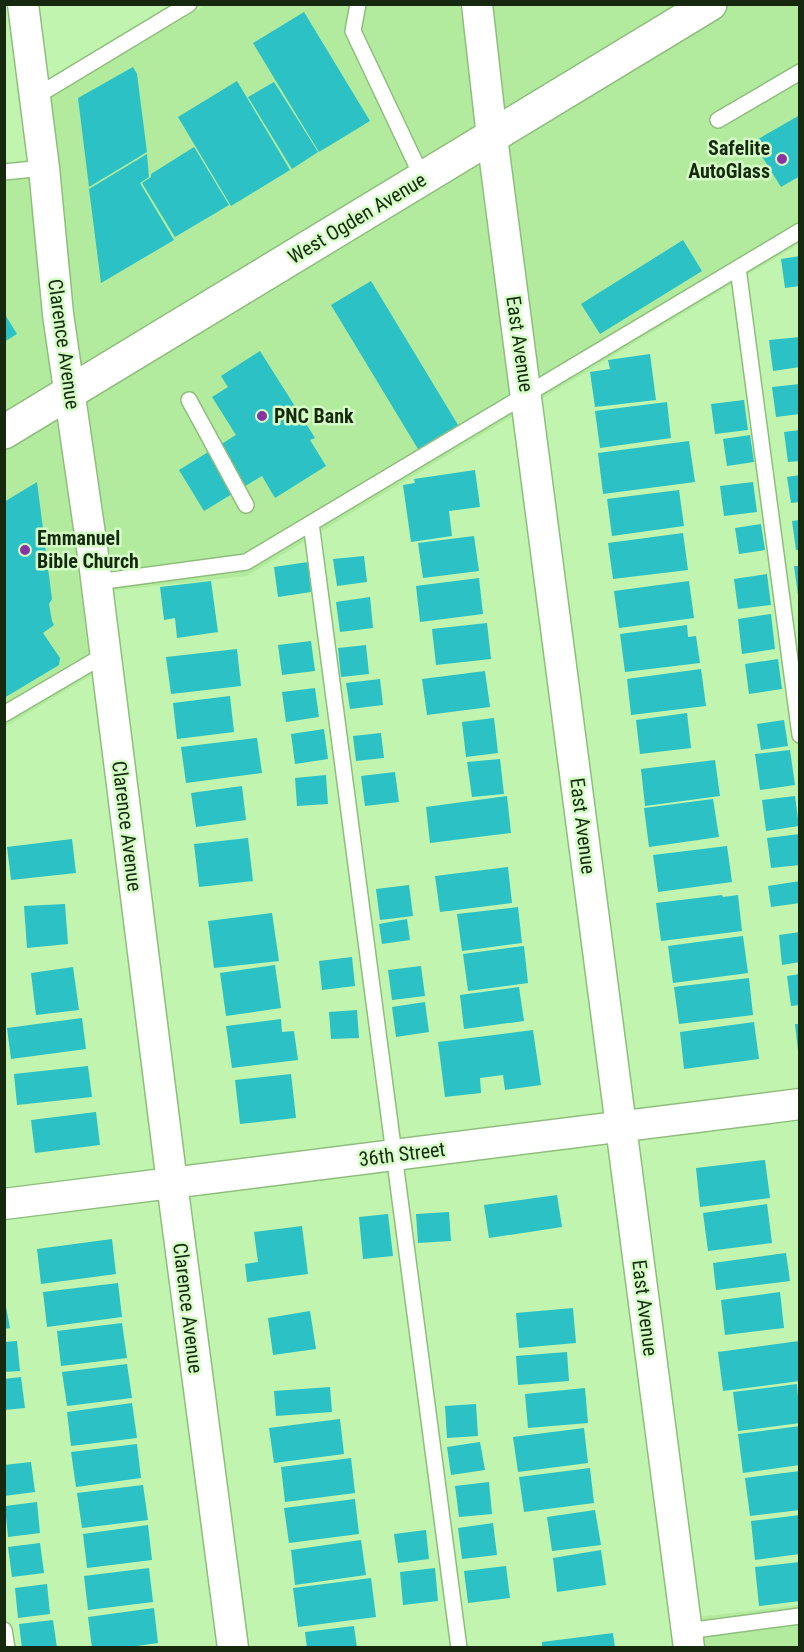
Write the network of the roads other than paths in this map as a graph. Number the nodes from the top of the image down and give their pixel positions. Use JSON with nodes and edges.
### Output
{"nodes":[{"id":1,"x":23,"y":4,"type":"edge"},
{"id":2,"x":189,"y":4,"type":"edge"},
{"id":3,"x":358,"y":4,"type":"edge"},
{"id":4,"x":477,"y":4,"type":"edge"},
{"id":5,"x":703,"y":6,"type":"edge"},
{"id":6,"x":800,"y":72,"type":"edge"},
{"id":7,"x":35,"y":97,"type":"junction"},
{"id":8,"x":718,"y":120,"type":"dead end"},
{"id":9,"x":492,"y":137,"type":"junction"},
{"id":10,"x":44,"y":168,"type":"junction"},
{"id":11,"x":4,"y":172,"type":"edge"},
{"id":12,"x":423,"y":179,"type":"junction"},
{"id":13,"x":800,"y":231,"type":"edge"},
{"id":14,"x":738,"y":268,"type":"junction"},
{"id":15,"x":71,"y":392,"type":"junction"},
{"id":16,"x":527,"y":394,"type":"junction"},
{"id":17,"x":189,"y":400,"type":"dead end"},
{"id":18,"x":4,"y":432,"type":"edge"},
{"id":19,"x":246,"y":505,"type":"dead end"},
{"id":20,"x":311,"y":523,"type":"junction"},
{"id":21,"x":97,"y":582,"type":"junction"},
{"id":22,"x":106,"y":654,"type":"junction"},
{"id":23,"x":4,"y":714,"type":"edge"},
{"id":24,"x":800,"y":735,"type":"edge"},
{"id":25,"x":800,"y":1104,"type":"edge"},
{"id":26,"x":622,"y":1126,"type":"junction"},
{"id":27,"x":393,"y":1155,"type":"junction"},
{"id":28,"x":172,"y":1183,"type":"junction"},
{"id":29,"x":4,"y":1204,"type":"edge"},
{"id":30,"x":800,"y":1616,"type":"edge"},
{"id":31,"x":4,"y":1630,"type":"edge"},
{"id":32,"x":688,"y":1639,"type":"edge"},
{"id":33,"x":7,"y":1647,"type":"edge"},
{"id":34,"x":233,"y":1647,"type":"edge"},
{"id":35,"x":459,"y":1647,"type":"edge"}],
"edges":[{"from":1,"to":7,"type":"street","name":"Clarence Avenue"},
{"from":2,"to":7,"type":"lane"},
{"from":3,"to":12,"type":"lane"},
{"from":4,"to":9,"type":"street","name":"East Avenue"},
{"from":5,"to":9,"type":"main road","name":"West Ogden Avenue"},
{"from":6,"to":8,"type":"lane"},
{"from":7,"to":10,"type":"street","name":"Clarence Avenue"},
{"from":9,"to":12,"type":"main road","name":"West Ogden Avenue"},
{"from":9,"to":16,"type":"street","name":"East Avenue"},
{"from":10,"to":11,"type":"lane"},
{"from":10,"to":15,"type":"street","name":"Clarence Avenue"},
{"from":12,"to":15,"type":"main road","name":"West Ogden Avenue"},
{"from":13,"to":14,"type":"lane"},
{"from":14,"to":16,"type":"lane"},
{"from":14,"to":24,"type":"lane"},
{"from":15,"to":18,"type":"main road","name":"West Ogden Avenue"},
{"from":15,"to":21,"type":"street","name":"Clarence Avenue"},
{"from":16,"to":20,"type":"lane"},
{"from":16,"to":26,"type":"street","name":"East Avenue"},
{"from":17,"to":19,"type":"lane"},
{"from":20,"to":21,"type":"lane"},
{"from":20,"to":27,"type":"lane"},
{"from":21,"to":22,"type":"street","name":"Clarence Avenue"},
{"from":22,"to":23,"type":"lane"},
{"from":22,"to":28,"type":"street","name":"Clarence Avenue"},
{"from":25,"to":26,"type":"street","name":"36th Street"},
{"from":26,"to":27,"type":"street","name":"36th Street"},
{"from":26,"to":32,"type":"street","name":"East Avenue"},
{"from":27,"to":28,"type":"street","name":"36th Street"},
{"from":27,"to":35,"type":"lane"},
{"from":28,"to":29,"type":"street","name":"36th Street"},
{"from":28,"to":34,"type":"street","name":"Clarence Avenue"},
{"from":30,"to":32,"type":"lane"},
{"from":31,"to":33,"type":"lane"}]}
